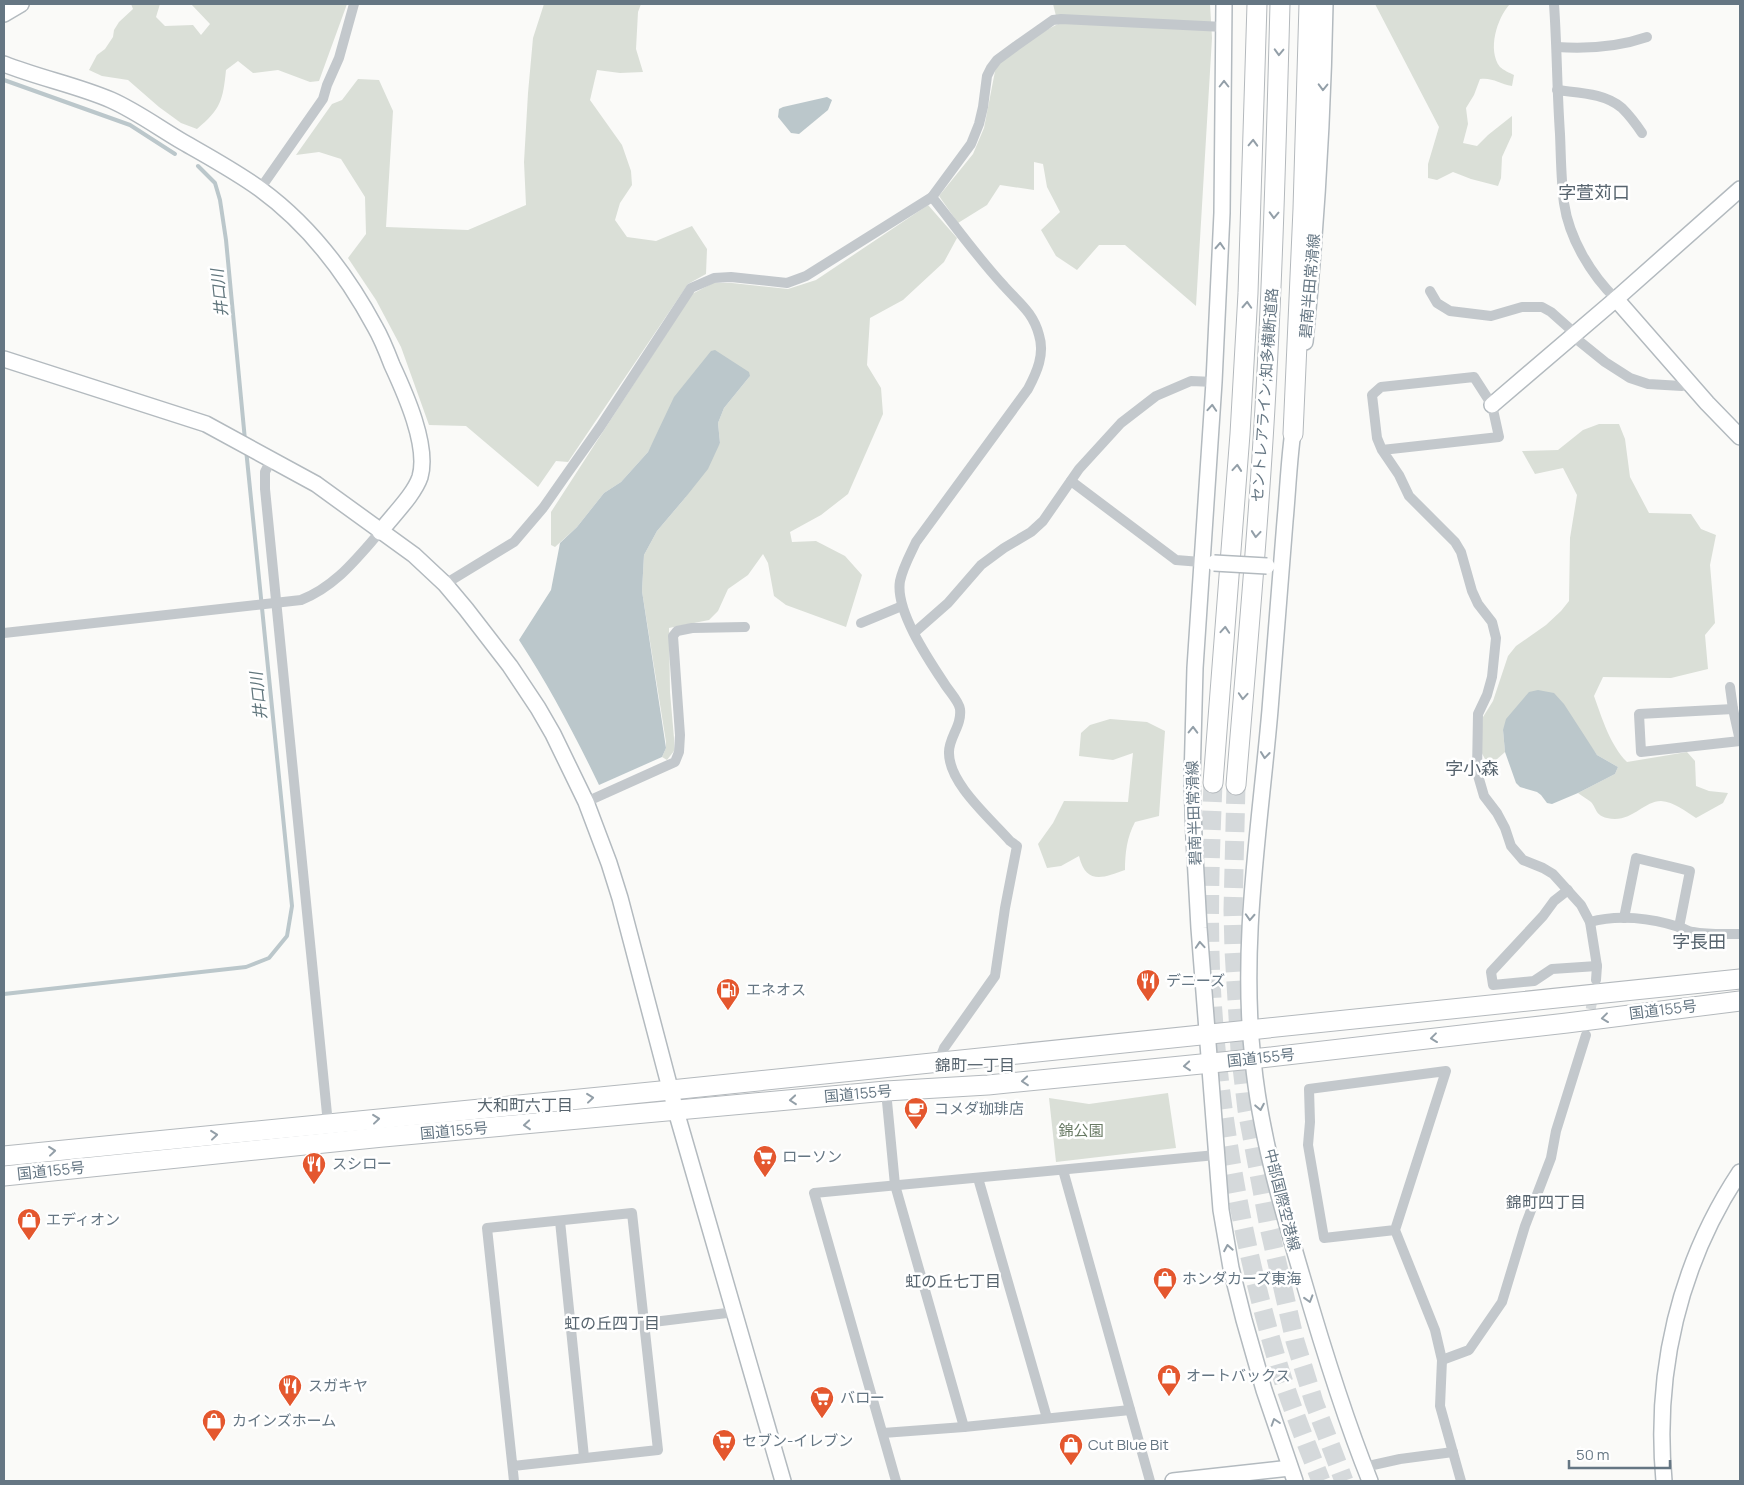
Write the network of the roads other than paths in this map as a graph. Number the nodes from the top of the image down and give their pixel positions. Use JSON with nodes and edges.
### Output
{"nodes":[{"id":1,"x":21,"y":4,"type":"edge"},
{"id":2,"x":354,"y":4,"type":"edge"},
{"id":3,"x":1224,"y":4,"type":"edge"},
{"id":4,"x":1256,"y":4,"type":"edge"},
{"id":5,"x":1280,"y":4,"type":"edge"},
{"id":6,"x":1309,"y":4,"type":"edge"},
{"id":7,"x":1325,"y":4,"type":"edge"},
{"id":8,"x":1554,"y":4,"type":"edge"},
{"id":9,"x":4,"y":14,"type":"edge"},
{"id":10,"x":1224,"y":27,"type":"junction"},
{"id":11,"x":1647,"y":37,"type":"dead end"},
{"id":12,"x":1556,"y":47,"type":"junction"},
{"id":13,"x":4,"y":64,"type":"edge"},
{"id":14,"x":1557,"y":90,"type":"junction"},
{"id":15,"x":1642,"y":133,"type":"dead end"},
{"id":16,"x":260,"y":189,"type":"junction"},
{"id":17,"x":1740,"y":189,"type":"edge"},
{"id":18,"x":932,"y":197,"type":"junction"},
{"id":19,"x":1430,"y":291,"type":"dead end"},
{"id":20,"x":1616,"y":299,"type":"junction"},
{"id":21,"x":1574,"y":335,"type":"junction"},
{"id":22,"x":4,"y":359,"type":"edge"},
{"id":23,"x":1214,"y":382,"type":"junction"},
{"id":24,"x":1689,"y":382,"type":"junction"},
{"id":25,"x":1492,"y":405,"type":"junction"},
{"id":26,"x":1293,"y":434,"type":"junction"},
{"id":27,"x":1740,"y":437,"type":"edge"},
{"id":28,"x":1382,"y":450,"type":"junction"},
{"id":29,"x":271,"y":460,"type":"junction"},
{"id":30,"x":1071,"y":481,"type":"junction"},
{"id":31,"x":380,"y":532,"type":"junction"},
{"id":32,"x":1208,"y":562,"type":"junction"},
{"id":33,"x":1274,"y":566,"type":"junction"},
{"id":34,"x":445,"y":584,"type":"junction"},
{"id":35,"x":276,"y":604,"type":"junction"},
{"id":36,"x":902,"y":606,"type":"junction"},
{"id":37,"x":861,"y":623,"type":"dead end"},
{"id":38,"x":745,"y":627,"type":"dead end"},
{"id":39,"x":915,"y":632,"type":"junction"},
{"id":40,"x":4,"y":633,"type":"edge"},
{"id":41,"x":1730,"y":687,"type":"dead end"},
{"id":42,"x":1733,"y":709,"type":"junction"},
{"id":43,"x":1740,"y":741,"type":"edge"},
{"id":44,"x":1213,"y":783,"type":"tunnel mouth"},
{"id":45,"x":1236,"y":785,"type":"tunnel mouth"},
{"id":46,"x":586,"y":802,"type":"junction"},
{"id":47,"x":1568,"y":890,"type":"junction"},
{"id":48,"x":1624,"y":918,"type":"junction"},
{"id":49,"x":1590,"y":922,"type":"junction"},
{"id":50,"x":1679,"y":927,"type":"junction"},
{"id":51,"x":1740,"y":934,"type":"edge"},
{"id":52,"x":1597,"y":966,"type":"junction"},
{"id":53,"x":1740,"y":979,"type":"edge"},
{"id":54,"x":1596,"y":980,"type":"tunnel mouth"},
{"id":55,"x":1740,"y":1000,"type":"edge"},
{"id":56,"x":1251,"y":1030,"type":"junction"},
{"id":57,"x":1207,"y":1035,"type":"junction"},
{"id":58,"x":1586,"y":1035,"type":"tunnel mouth"},
{"id":59,"x":1252,"y":1059,"type":"junction"},
{"id":60,"x":939,"y":1061,"type":"junction"},
{"id":61,"x":1209,"y":1064,"type":"junction"},
{"id":62,"x":671,"y":1090,"type":"junction"},
{"id":63,"x":886,"y":1091,"type":"junction"},
{"id":64,"x":676,"y":1111,"type":"junction"},
{"id":65,"x":328,"y":1124,"type":"junction"},
{"id":66,"x":1216,"y":1155,"type":"junction"},
{"id":67,"x":4,"y":1156,"type":"edge"},
{"id":68,"x":1063,"y":1170,"type":"junction"},
{"id":69,"x":1740,"y":1172,"type":"edge"},
{"id":70,"x":4,"y":1176,"type":"edge"},
{"id":71,"x":978,"y":1178,"type":"junction"},
{"id":72,"x":896,"y":1185,"type":"junction"},
{"id":73,"x":560,"y":1221,"type":"junction"},
{"id":74,"x":1395,"y":1230,"type":"junction"},
{"id":75,"x":735,"y":1312,"type":"junction"},
{"id":76,"x":645,"y":1323,"type":"junction"},
{"id":77,"x":1442,"y":1360,"type":"junction"},
{"id":78,"x":1130,"y":1410,"type":"junction"},
{"id":79,"x":1047,"y":1418,"type":"junction"},
{"id":80,"x":964,"y":1427,"type":"junction"},
{"id":81,"x":883,"y":1434,"type":"junction"},
{"id":82,"x":1453,"y":1452,"type":"junction"},
{"id":83,"x":584,"y":1457,"type":"junction"},
{"id":84,"x":513,"y":1466,"type":"junction"},
{"id":85,"x":1367,"y":1474,"type":"edge"},
{"id":86,"x":1292,"y":1475,"type":"edge"},
{"id":87,"x":514,"y":1481,"type":"edge"},
{"id":88,"x":783,"y":1481,"type":"edge"},
{"id":89,"x":896,"y":1481,"type":"edge"},
{"id":90,"x":1150,"y":1481,"type":"edge"},
{"id":91,"x":1173,"y":1481,"type":"edge"},
{"id":92,"x":1461,"y":1481,"type":"edge"},
{"id":93,"x":1664,"y":1481,"type":"edge"}],
"edges":[{"from":1,"to":9,"type":"street"},
{"from":2,"to":16,"type":"street"},
{"from":3,"to":10,"type":"street","name":"碧南半田常滑線"},
{"from":44,"to":4,"type":"highway","name":"セントレアライン;知多横断道路","one_way":true},
{"from":5,"to":45,"type":"highway","name":"セントレアライン;知多横断道路","one_way":true},
{"from":6,"to":26,"type":"highway"},
{"from":7,"to":26,"type":"street","name":"碧南半田常滑線","one_way":true},
{"from":8,"to":12,"type":"street"},
{"from":10,"to":18,"type":"street"},
{"from":23,"to":10,"type":"street","name":"碧南半田常滑線","one_way":true},
{"from":11,"to":12,"type":"street"},
{"from":12,"to":14,"type":"street"},
{"from":13,"to":16,"type":"street"},
{"from":14,"to":15,"type":"street"},
{"from":14,"to":20,"type":"street"},
{"from":16,"to":31,"type":"street"},
{"from":17,"to":20,"type":"street"},
{"from":18,"to":34,"type":"street"},
{"from":18,"to":36,"type":"street"},
{"from":19,"to":21,"type":"street"},
{"from":20,"to":21,"type":"street"},
{"from":20,"to":24,"type":"street"},
{"from":21,"to":24,"type":"street"},
{"from":21,"to":25,"type":"street"},
{"from":22,"to":29,"type":"street"},
{"from":23,"to":30,"type":"street"},
{"from":32,"to":23,"type":"street","name":"碧南半田常滑線","one_way":true},
{"from":24,"to":27,"type":"street"},
{"from":25,"to":28,"type":"street"},
{"from":25,"to":28,"type":"street"},
{"from":26,"to":33,"type":"street","name":"碧南半田常滑線"},
{"from":28,"to":47,"type":"street"},
{"from":29,"to":31,"type":"street"},
{"from":29,"to":35,"type":"street"},
{"from":30,"to":32,"type":"street"},
{"from":30,"to":39,"type":"street"},
{"from":31,"to":34,"type":"street"},
{"from":31,"to":35,"type":"street"},
{"from":32,"to":33,"type":"street","bridge":true},
{"from":57,"to":32,"type":"street","name":"碧南半田常滑線","one_way":true},
{"from":33,"to":56,"type":"street","name":"碧南半田常滑線","one_way":true},
{"from":34,"to":46,"type":"street"},
{"from":35,"to":40,"type":"street"},
{"from":35,"to":65,"type":"street"},
{"from":36,"to":37,"type":"street"},
{"from":36,"to":39,"type":"street"},
{"from":38,"to":46,"type":"street"},
{"from":39,"to":60,"type":"street"},
{"from":41,"to":42,"type":"street"},
{"from":42,"to":43,"type":"street"},
{"from":42,"to":43,"type":"street"},
{"from":46,"to":62,"type":"street"},
{"from":47,"to":49,"type":"street"},
{"from":47,"to":52,"type":"street"},
{"from":48,"to":49,"type":"street"},
{"from":48,"to":50,"type":"street"},
{"from":48,"to":50,"type":"street"},
{"from":49,"to":52,"type":"street"},
{"from":50,"to":51,"type":"street"},
{"from":52,"to":54,"type":"street"},
{"from":53,"to":56,"type":"highway","name":"国道155号"},
{"from":55,"to":59,"type":"highway","name":"国道155号","one_way":true},
{"from":56,"to":57,"type":"highway","name":"国道155号"},
{"from":56,"to":59,"type":"street","name":"碧南半田常滑線"},
{"from":57,"to":60,"type":"highway","name":"国道155号"},
{"from":57,"to":61,"type":"street","name":"碧南半田常滑線"},
{"from":58,"to":77,"type":"street"},
{"from":59,"to":61,"type":"highway","name":"国道155号"},
{"from":59,"to":85,"type":"street","name":"中部国際空港線","one_way":true},
{"from":60,"to":62,"type":"highway","name":"国道155号"},
{"from":61,"to":63,"type":"highway","name":"国道155号","one_way":true},
{"from":61,"to":66,"type":"street"},
{"from":62,"to":64,"type":"street"},
{"from":65,"to":62,"type":"highway","name":"国道155号","one_way":true},
{"from":63,"to":64,"type":"highway","name":"国道155号","one_way":true},
{"from":63,"to":72,"type":"street"},
{"from":64,"to":70,"type":"highway","name":"国道155号","one_way":true},
{"from":64,"to":75,"type":"street"},
{"from":67,"to":65,"type":"highway","name":"国道155号","one_way":true},
{"from":66,"to":68,"type":"street"},
{"from":86,"to":66,"type":"street","one_way":true},
{"from":68,"to":71,"type":"street"},
{"from":68,"to":78,"type":"street"},
{"from":69,"to":93,"type":"street"},
{"from":71,"to":72,"type":"street"},
{"from":71,"to":79,"type":"street"},
{"from":72,"to":80,"type":"street"},
{"from":72,"to":81,"type":"street"},
{"from":73,"to":76,"type":"street"},
{"from":73,"to":83,"type":"street"},
{"from":73,"to":84,"type":"street"},
{"from":74,"to":74,"type":"street"},
{"from":74,"to":77,"type":"street"},
{"from":75,"to":76,"type":"street"},
{"from":75,"to":88,"type":"street"},
{"from":76,"to":83,"type":"street"},
{"from":77,"to":82,"type":"street"},
{"from":78,"to":79,"type":"street"},
{"from":78,"to":90,"type":"street"},
{"from":79,"to":80,"type":"street"},
{"from":80,"to":81,"type":"street"},
{"from":81,"to":89,"type":"street"},
{"from":82,"to":85,"type":"street"},
{"from":82,"to":92,"type":"street"},
{"from":83,"to":84,"type":"street"},
{"from":84,"to":87,"type":"street"},
{"from":86,"to":91,"type":"street"}]}
